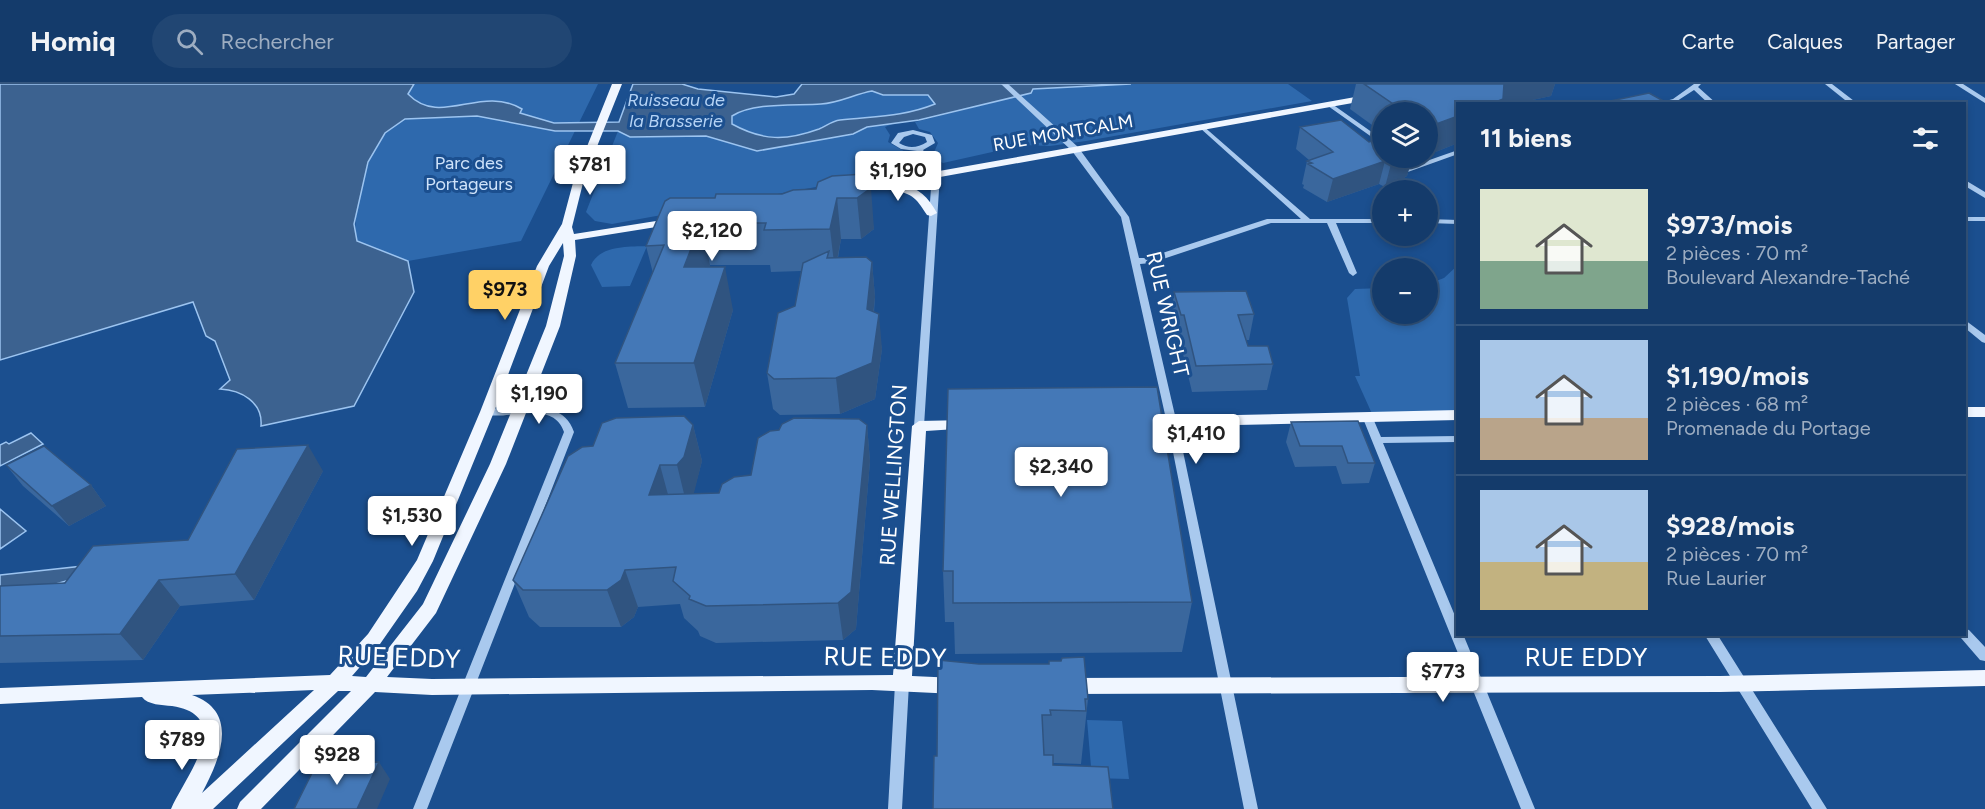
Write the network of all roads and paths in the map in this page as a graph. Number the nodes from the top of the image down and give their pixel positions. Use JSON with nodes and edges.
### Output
{"nodes":[{"id":1,"x":617,"y":84,"type":"edge"},
{"id":2,"x":1004,"y":84,"type":"edge"},
{"id":3,"x":1828,"y":84,"type":"edge"},
{"id":4,"x":1958,"y":84,"type":"edge"},
{"id":5,"x":1696,"y":86,"type":"edge"},
{"id":6,"x":1384,"y":95,"type":"edge"},
{"id":7,"x":1985,"y":101,"type":"edge"},
{"id":8,"x":1666,"y":102,"type":"edge"},
{"id":9,"x":1712,"y":102,"type":"edge"},
{"id":10,"x":1852,"y":102,"type":"edge"},
{"id":11,"x":1330,"y":105,"type":"junction"},
{"id":12,"x":1202,"y":127,"type":"junction"},
{"id":13,"x":1372,"y":135,"type":"edge"},
{"id":14,"x":919,"y":149,"type":"dead end"},
{"id":15,"x":1075,"y":149,"type":"junction"},
{"id":16,"x":1456,"y":153,"type":"edge"},
{"id":17,"x":1402,"y":171,"type":"edge"},
{"id":18,"x":936,"y":174,"type":"junction"},
{"id":19,"x":1966,"y":183,"type":"edge"},
{"id":20,"x":867,"y":187,"type":"junction"},
{"id":21,"x":833,"y":193,"type":"edge"},
{"id":22,"x":1985,"y":196,"type":"edge"},
{"id":23,"x":931,"y":213,"type":"junction"},
{"id":24,"x":1966,"y":219,"type":"edge"},
{"id":25,"x":1985,"y":219,"type":"edge"},
{"id":26,"x":1307,"y":220,"type":"junction"},
{"id":27,"x":1330,"y":220,"type":"junction"},
{"id":28,"x":1372,"y":221,"type":"edge"},
{"id":29,"x":1438,"y":221,"type":"edge"},
{"id":30,"x":1456,"y":222,"type":"edge"},
{"id":31,"x":563,"y":243,"type":"junction"},
{"id":32,"x":1135,"y":261,"type":"junction"},
{"id":33,"x":1353,"y":273,"type":"dead end"},
{"id":34,"x":1966,"y":324,"type":"edge"},
{"id":35,"x":1985,"y":340,"type":"edge"},
{"id":36,"x":518,"y":411,"type":"junction"},
{"id":37,"x":487,"y":412,"type":"junction"},
{"id":38,"x":1966,"y":412,"type":"edge"},
{"id":39,"x":1985,"y":412,"type":"edge"},
{"id":40,"x":1456,"y":415,"type":"edge"},
{"id":41,"x":1367,"y":416,"type":"junction"},
{"id":42,"x":1172,"y":421,"type":"junction"},
{"id":43,"x":1125,"y":422,"type":"edge"},
{"id":44,"x":980,"y":425,"type":"edge"},
{"id":45,"x":919,"y":426,"type":"junction"},
{"id":46,"x":1456,"y":439,"type":"edge"},
{"id":47,"x":1378,"y":440,"type":"junction"},
{"id":48,"x":1456,"y":631,"type":"edge"},
{"id":49,"x":1966,"y":635,"type":"edge"},
{"id":50,"x":1458,"y":636,"type":"edge"},
{"id":51,"x":1711,"y":636,"type":"edge"},
{"id":52,"x":1985,"y":656,"type":"edge"},
{"id":53,"x":1985,"y":678,"type":"edge"},
{"id":54,"x":335,"y":682,"type":"junction"},
{"id":55,"x":902,"y":684,"type":"junction"},
{"id":56,"x":1742,"y":684,"type":"junction"},
{"id":57,"x":369,"y":685,"type":"junction"},
{"id":58,"x":1478,"y":685,"type":"junction"},
{"id":59,"x":978,"y":686,"type":"edge"},
{"id":60,"x":1047,"y":686,"type":"edge"},
{"id":61,"x":467,"y":687,"type":"junction"},
{"id":62,"x":1227,"y":687,"type":"junction"},
{"id":63,"x":124,"y":691,"type":"junction"},
{"id":64,"x":0,"y":696,"type":"edge"},
{"id":65,"x":181,"y":809,"type":"edge"},
{"id":66,"x":199,"y":809,"type":"edge"},
{"id":67,"x":247,"y":809,"type":"edge"},
{"id":68,"x":420,"y":809,"type":"edge"},
{"id":69,"x":895,"y":809,"type":"edge"},
{"id":70,"x":1251,"y":809,"type":"edge"},
{"id":71,"x":1528,"y":809,"type":"edge"},
{"id":72,"x":1820,"y":809,"type":"edge"}],
"edges":[{"from":1,"to":31,"type":"main road"},
{"from":2,"to":15,"type":"street","name":"RUE WRIGHT"},
{"from":3,"to":10,"type":"street"},
{"from":4,"to":7,"type":"street"},
{"from":5,"to":8,"type":"street"},
{"from":5,"to":9,"type":"street"},
{"from":6,"to":11,"type":"main road","name":"RUE MONTCALM"},
{"from":11,"to":12,"type":"main road","name":"RUE MONTCALM"},
{"from":11,"to":13,"type":"street"},
{"from":12,"to":15,"type":"main road","name":"RUE MONTCALM"},
{"from":12,"to":26,"type":"street"},
{"from":14,"to":18,"type":"street"},
{"from":15,"to":18,"type":"main road","name":"RUE MONTCALM"},
{"from":15,"to":32,"type":"street","name":"RUE WRIGHT"},
{"from":16,"to":17,"type":"street"},
{"from":18,"to":20,"type":"main road","name":"RUE MONTCALM"},
{"from":18,"to":23,"type":"street","name":"RUE WELLINGTON"},
{"from":19,"to":22,"type":"street"},
{"from":20,"to":21,"type":"main road","name":"RUE MONTCALM"},
{"from":20,"to":23,"type":"main road"},
{"from":23,"to":45,"type":"street","name":"RUE WELLINGTON"},
{"from":24,"to":25,"type":"street"},
{"from":26,"to":27,"type":"street"},
{"from":26,"to":32,"type":"street"},
{"from":27,"to":28,"type":"street"},
{"from":27,"to":33,"type":"street"},
{"from":29,"to":30,"type":"street"},
{"from":31,"to":31,"type":"main road"},
{"from":31,"to":36,"type":"main road"},
{"from":31,"to":37,"type":"main road"},
{"from":32,"to":42,"type":"street","name":"RUE WRIGHT"},
{"from":34,"to":35,"type":"street"},
{"from":36,"to":37,"type":"street"},
{"from":36,"to":57,"type":"main road"},
{"from":36,"to":61,"type":"street"},
{"from":37,"to":54,"type":"main road"},
{"from":38,"to":39,"type":"main road"},
{"from":40,"to":41,"type":"main road"},
{"from":41,"to":42,"type":"main road"},
{"from":41,"to":47,"type":"street"},
{"from":42,"to":43,"type":"main road"},
{"from":42,"to":62,"type":"street","name":"RUE WRIGHT"},
{"from":44,"to":45,"type":"main road"},
{"from":45,"to":55,"type":"main road","name":"RUE WELLINGTON"},
{"from":46,"to":47,"type":"street"},
{"from":47,"to":48,"type":"street"},
{"from":49,"to":52,"type":"street"},
{"from":50,"to":58,"type":"street"},
{"from":51,"to":56,"type":"street"},
{"from":53,"to":56,"type":"main road","name":"RUE EDDY"},
{"from":54,"to":57,"type":"main road","name":"RUE EDDY"},
{"from":54,"to":63,"type":"main road","name":"RUE EDDY"},
{"from":54,"to":66,"type":"main road"},
{"from":55,"to":59,"type":"main road","name":"RUE EDDY"},
{"from":55,"to":61,"type":"main road","name":"RUE EDDY"},
{"from":55,"to":69,"type":"street","name":"RUE WELLINGTON"},
{"from":56,"to":58,"type":"main road","name":"RUE EDDY"},
{"from":56,"to":72,"type":"street"},
{"from":57,"to":61,"type":"main road","name":"RUE EDDY"},
{"from":57,"to":67,"type":"main road"},
{"from":58,"to":62,"type":"main road","name":"RUE EDDY"},
{"from":58,"to":71,"type":"street"},
{"from":60,"to":62,"type":"main road","name":"RUE EDDY"},
{"from":61,"to":68,"type":"street"},
{"from":62,"to":70,"type":"street","name":"RUE WRIGHT"},
{"from":63,"to":64,"type":"main road","name":"RUE EDDY"},
{"from":63,"to":65,"type":"main road"}]}
